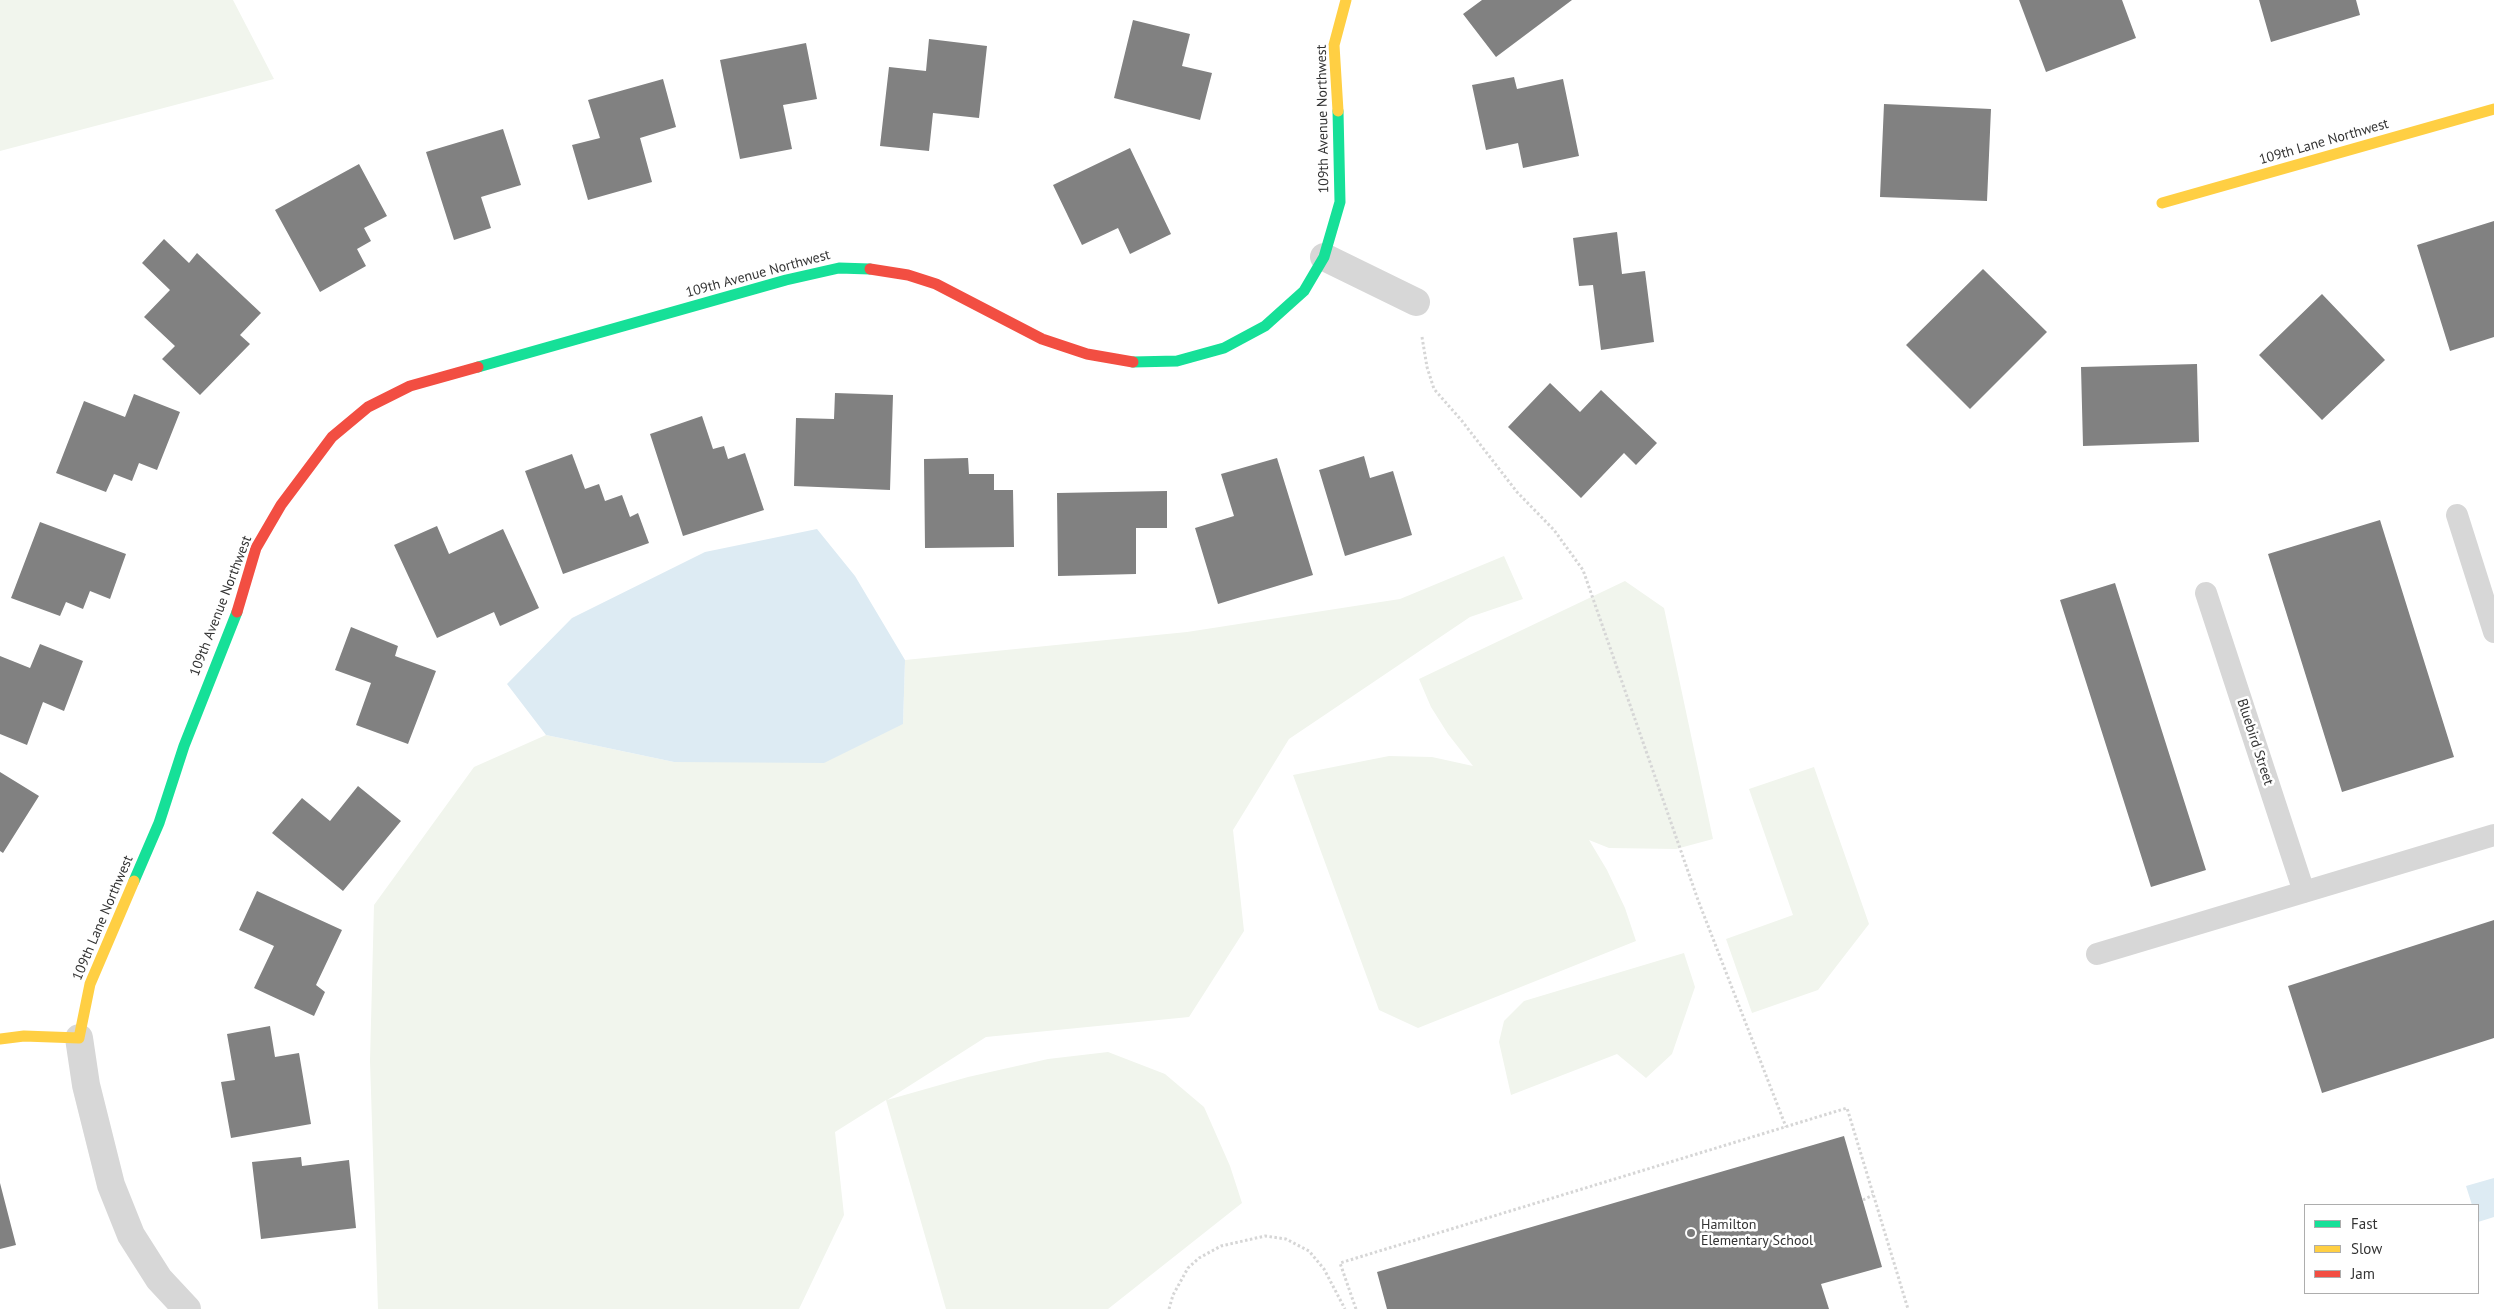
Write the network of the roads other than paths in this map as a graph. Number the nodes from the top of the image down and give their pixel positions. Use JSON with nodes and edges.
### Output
{"nodes":[{"id":1,"x":1346,"y":0,"type":"edge"},
{"id":2,"x":2494,"y":109,"type":"edge"},
{"id":3,"x":2162,"y":203,"type":"dead end"},
{"id":4,"x":1324,"y":258,"type":"junction"},
{"id":5,"x":1416,"y":302,"type":"road end"},
{"id":6,"x":2457,"y":515,"type":"dead end"},
{"id":7,"x":2206,"y":593,"type":"dead end"},
{"id":8,"x":2494,"y":632,"type":"edge"},
{"id":9,"x":159,"y":823,"type":"joint"},
{"id":10,"x":2494,"y":835,"type":"edge"},
{"id":11,"x":2304,"y":892,"type":"junction"},
{"id":12,"x":2097,"y":954,"type":"dead end"},
{"id":13,"x":0,"y":1038,"type":"edge"},
{"id":14,"x":79,"y":1038,"type":"junction"},
{"id":15,"x":187,"y":1309,"type":"edge"}],
"edges":[{"from":1,"to":4,"type":"street","name":"109th Avenue Northwest"},
{"from":2,"to":3,"type":"street","name":"109th Lane Northwest"},
{"from":4,"to":5,"type":"street"},
{"from":4,"to":9,"type":"street","name":"109th Avenue Northwest"},
{"from":6,"to":8,"type":"lane"},
{"from":7,"to":11,"type":"lane","name":"Bluebird Street"},
{"from":9,"to":14,"type":"street","name":"109th Lane Northwest"},
{"from":10,"to":11,"type":"lane"},
{"from":11,"to":12,"type":"lane"},
{"from":13,"to":14,"type":"street"},
{"from":14,"to":15,"type":"street"}]}
